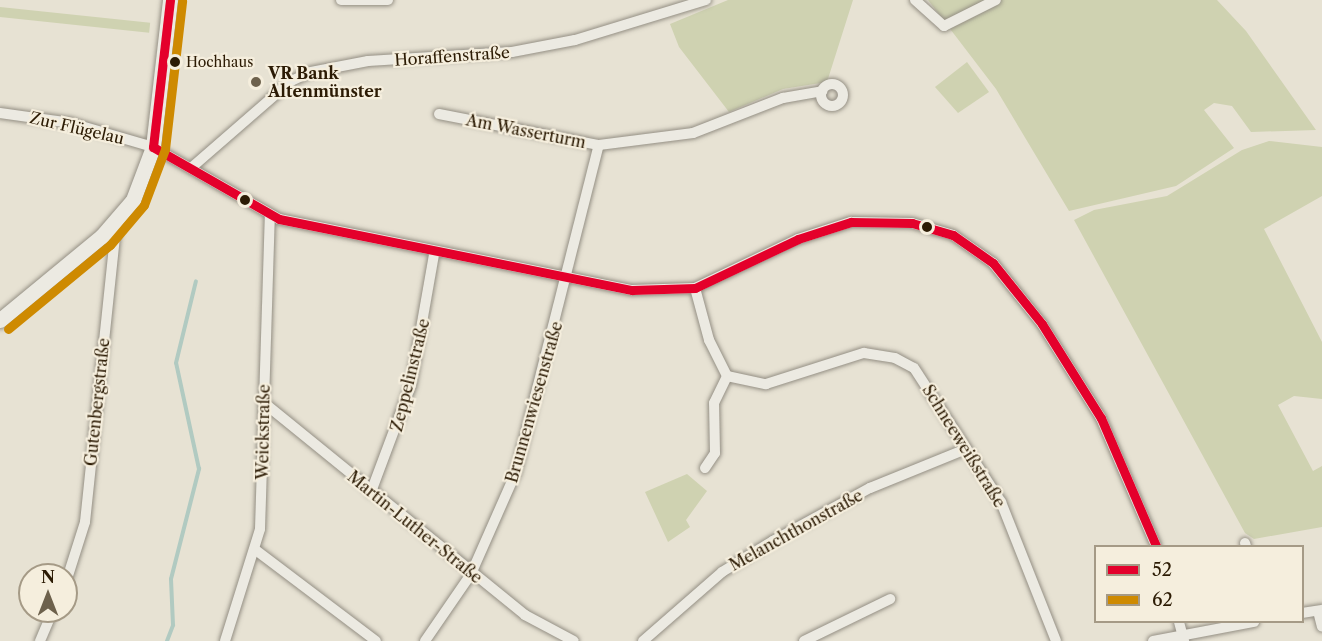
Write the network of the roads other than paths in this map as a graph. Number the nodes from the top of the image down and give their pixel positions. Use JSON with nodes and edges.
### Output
{"nodes":[{"id":1,"x":170,"y":0,"type":"edge"},
{"id":2,"x":341,"y":0,"type":"edge"},
{"id":3,"x":388,"y":0,"type":"edge"},
{"id":4,"x":706,"y":0,"type":"edge"},
{"id":5,"x":915,"y":0,"type":"edge"},
{"id":6,"x":996,"y":0,"type":"edge"},
{"id":7,"x":822,"y":91,"type":"dead end"},
{"id":8,"x":0,"y":113,"type":"edge"},
{"id":9,"x":439,"y":114,"type":"dead end"},
{"id":10,"x":599,"y":145,"type":"junction"},
{"id":11,"x":153,"y":147,"type":"junction"},
{"id":12,"x":191,"y":168,"type":"junction"},
{"id":13,"x":270,"y":217,"type":"junction"},
{"id":14,"x":117,"y":220,"type":"junction"},
{"id":15,"x":434,"y":254,"type":"junction"},
{"id":16,"x":569,"y":279,"type":"junction"},
{"id":17,"x":695,"y":288,"type":"junction"},
{"id":18,"x":0,"y":320,"type":"edge"},
{"id":19,"x":727,"y":376,"type":"junction"},
{"id":20,"x":263,"y":402,"type":"junction"},
{"id":21,"x":966,"y":449,"type":"junction"},
{"id":22,"x":705,"y":468,"type":"dead end"},
{"id":23,"x":371,"y":492,"type":"junction"},
{"id":24,"x":1156,"y":545,"type":"edge"},
{"id":25,"x":256,"y":550,"type":"junction"},
{"id":26,"x":72,"y":563,"type":"edge"},
{"id":27,"x":471,"y":574,"type":"junction"},
{"id":28,"x":890,"y":599,"type":"dead end"},
{"id":29,"x":1320,"y":610,"type":"edge"},
{"id":30,"x":1304,"y":614,"type":"edge"},
{"id":31,"x":48,"y":623,"type":"edge"},
{"id":32,"x":1179,"y":623,"type":"edge"},
{"id":33,"x":1246,"y":623,"type":"edge"},
{"id":34,"x":1322,"y":627,"type":"edge"},
{"id":35,"x":1183,"y":638,"type":"edge"},
{"id":36,"x":40,"y":641,"type":"edge"},
{"id":37,"x":225,"y":641,"type":"edge"},
{"id":38,"x":376,"y":641,"type":"edge"},
{"id":39,"x":425,"y":641,"type":"edge"},
{"id":40,"x":574,"y":641,"type":"edge"},
{"id":41,"x":643,"y":641,"type":"edge"},
{"id":42,"x":804,"y":641,"type":"edge"},
{"id":43,"x":1056,"y":641,"type":"edge"},
{"id":44,"x":1153,"y":641,"type":"edge"}],
"edges":[{"from":1,"to":11,"type":"main road"},
{"from":2,"to":3,"type":"street"},
{"from":4,"to":12,"type":"street","name":"Horaffenstraße"},
{"from":5,"to":6,"type":"street"},
{"from":7,"to":10,"type":"street","name":"Am Wasserturm"},
{"from":8,"to":11,"type":"street","name":"Zur Flügelau"},
{"from":9,"to":10,"type":"street","name":"Am Wasserturm"},
{"from":10,"to":16,"type":"street","name":"Brunnenwiesenstraße"},
{"from":11,"to":12,"type":"street","name":"Zur Flügelau"},
{"from":11,"to":14,"type":"main road"},
{"from":12,"to":13,"type":"street","name":"Zur Flügelau"},
{"from":13,"to":15,"type":"street","name":"Zur Flügelau"},
{"from":13,"to":20,"type":"street","name":"Weickstraße"},
{"from":14,"to":18,"type":"main road"},
{"from":14,"to":26,"type":"street","name":"Gutenbergstraße"},
{"from":15,"to":16,"type":"street","name":"Zur Flügelau"},
{"from":15,"to":23,"type":"street","name":"Zeppelinstraße"},
{"from":16,"to":17,"type":"street","name":"Zur Flügelau"},
{"from":16,"to":27,"type":"street","name":"Brunnenwiesenstraße"},
{"from":17,"to":19,"type":"street"},
{"from":17,"to":24,"type":"street","name":"Zur Flügelau"},
{"from":19,"to":21,"type":"street","name":"Schneeweißstraße"},
{"from":19,"to":22,"type":"street"},
{"from":20,"to":23,"type":"street","name":"Martin-Luther-Straße"},
{"from":20,"to":25,"type":"street","name":"Weickstraße"},
{"from":21,"to":41,"type":"street","name":"Melanchthonstraße"},
{"from":21,"to":43,"type":"street","name":"Schneeweißstraße"},
{"from":23,"to":27,"type":"street","name":"Martin-Luther-Straße"},
{"from":25,"to":37,"type":"street","name":"Weickstraße"},
{"from":25,"to":38,"type":"street"},
{"from":27,"to":39,"type":"street","name":"Brunnenwiesenstraße"},
{"from":27,"to":40,"type":"street","name":"Martin-Luther-Straße"},
{"from":28,"to":42,"type":"street"},
{"from":29,"to":30,"type":"street"},
{"from":29,"to":34,"type":"street"},
{"from":31,"to":36,"type":"street"},
{"from":32,"to":35,"type":"street"},
{"from":33,"to":35,"type":"street"},
{"from":35,"to":44,"type":"street"}]}
